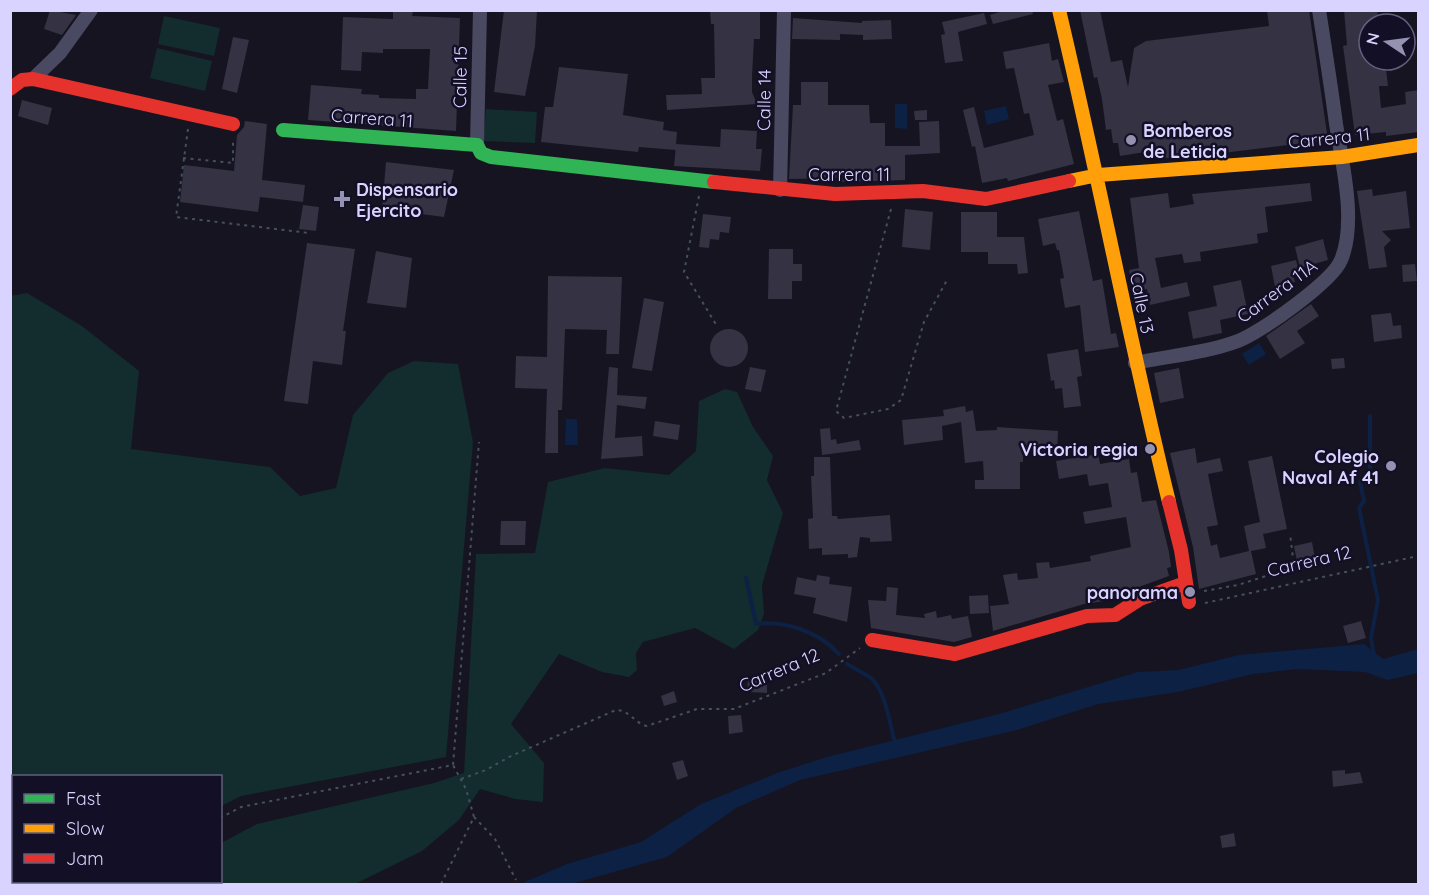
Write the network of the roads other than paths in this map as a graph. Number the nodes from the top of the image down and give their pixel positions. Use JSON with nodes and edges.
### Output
{"nodes":[{"id":1,"x":91,"y":10,"type":"edge"},
{"id":2,"x":480,"y":10,"type":"edge"},
{"id":3,"x":784,"y":10,"type":"edge"},
{"id":4,"x":1059,"y":10,"type":"edge"},
{"id":5,"x":1319,"y":10,"type":"edge"},
{"id":6,"x":33,"y":79,"type":"junction"},
{"id":7,"x":10,"y":89,"type":"edge"},
{"id":8,"x":233,"y":124,"type":"road end"},
{"id":9,"x":283,"y":130,"type":"dead end"},
{"id":10,"x":477,"y":145,"type":"junction"},
{"id":11,"x":1419,"y":145,"type":"edge"},
{"id":12,"x":1341,"y":157,"type":"junction"},
{"id":13,"x":1098,"y":175,"type":"junction"},
{"id":14,"x":780,"y":190,"type":"junction"},
{"id":15,"x":1135,"y":363,"type":"junction"},
{"id":16,"x":872,"y":640,"type":"road end"}],
"edges":[{"from":1,"to":6,"type":"street"},
{"from":2,"to":10,"type":"street","name":"Calle 15"},
{"from":3,"to":14,"type":"street","name":"Calle 14"},
{"from":4,"to":13,"type":"street","name":"Calle 13"},
{"from":5,"to":12,"type":"street","name":"Carrera 11A"},
{"from":6,"to":7,"type":"street"},
{"from":6,"to":8,"type":"street"},
{"from":9,"to":10,"type":"street","name":"Carrera 11"},
{"from":10,"to":14,"type":"street","name":"Carrera 11"},
{"from":11,"to":12,"type":"street","name":"Carrera 11"},
{"from":12,"to":13,"type":"street","name":"Carrera 11"},
{"from":12,"to":15,"type":"street","name":"Carrera 11A"},
{"from":13,"to":14,"type":"street","name":"Carrera 11"},
{"from":13,"to":15,"type":"street","name":"Calle 13"},
{"from":15,"to":16,"type":"street","name":"Calle 13"}]}
